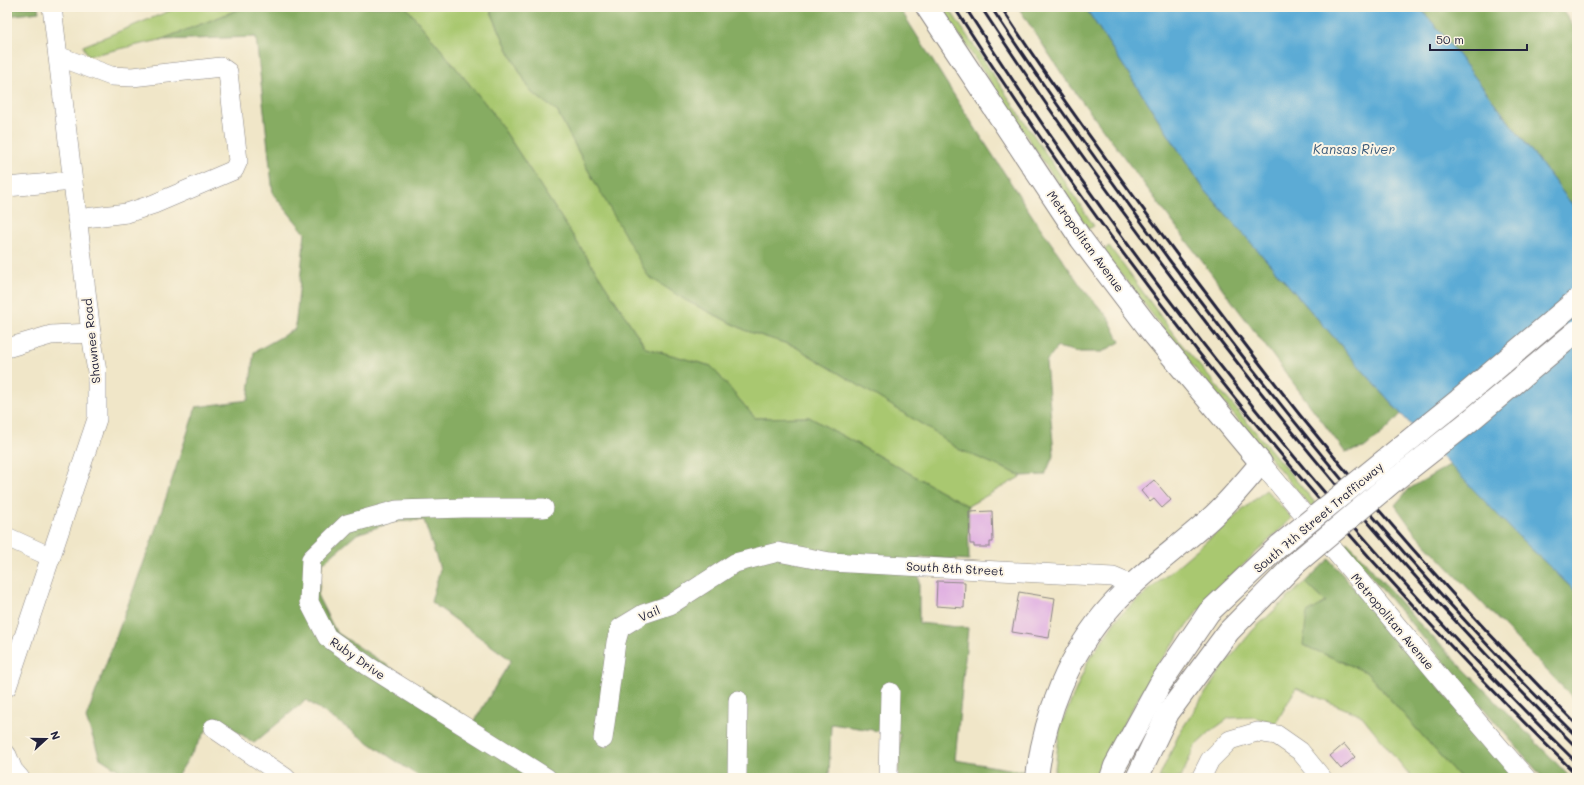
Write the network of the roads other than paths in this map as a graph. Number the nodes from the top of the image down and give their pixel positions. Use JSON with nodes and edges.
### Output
{"nodes":[{"id":1,"x":52,"y":7,"type":"edge"},
{"id":2,"x":927,"y":7,"type":"edge"},
{"id":3,"x":58,"y":56,"type":"junction"},
{"id":4,"x":73,"y":180,"type":"junction"},
{"id":5,"x":7,"y":187,"type":"edge"},
{"id":6,"x":77,"y":218,"type":"junction"},
{"id":7,"x":1577,"y":300,"type":"edge"},
{"id":8,"x":1577,"y":331,"type":"edge"},
{"id":9,"x":91,"y":332,"type":"junction"},
{"id":10,"x":7,"y":348,"type":"edge"},
{"id":11,"x":1261,"y":463,"type":"junction"},
{"id":12,"x":544,"y":508,"type":"dead end"},
{"id":13,"x":7,"y":537,"type":"edge"},
{"id":14,"x":778,"y":552,"type":"joint"},
{"id":15,"x":51,"y":557,"type":"junction"},
{"id":16,"x":1132,"y":585,"type":"junction"},
{"id":17,"x":7,"y":687,"type":"edge"},
{"id":18,"x":890,"y":692,"type":"dead end"},
{"id":19,"x":738,"y":700,"type":"dead end"},
{"id":20,"x":213,"y":728,"type":"dead end"},
{"id":21,"x":603,"y":738,"type":"dead end"},
{"id":22,"x":7,"y":755,"type":"edge"},
{"id":23,"x":20,"y":778,"type":"edge"},
{"id":24,"x":286,"y":778,"type":"edge"},
{"id":25,"x":547,"y":778,"type":"edge"},
{"id":26,"x":737,"y":778,"type":"edge"},
{"id":27,"x":888,"y":778,"type":"edge"},
{"id":28,"x":1037,"y":778,"type":"edge"},
{"id":29,"x":1111,"y":778,"type":"edge"},
{"id":30,"x":1137,"y":778,"type":"edge"},
{"id":31,"x":1201,"y":778,"type":"edge"},
{"id":32,"x":1322,"y":778,"type":"edge"},
{"id":33,"x":1526,"y":778,"type":"edge"}],
"edges":[{"from":1,"to":3,"type":"street","name":"Shawnee Road"},
{"from":2,"to":11,"type":"main road","name":"Metropolitan Avenue"},
{"from":3,"to":4,"type":"street","name":"Shawnee Road"},
{"from":3,"to":6,"type":"street"},
{"from":4,"to":5,"type":"street"},
{"from":4,"to":6,"type":"street","name":"Shawnee Road"},
{"from":6,"to":9,"type":"street","name":"Shawnee Road"},
{"from":7,"to":29,"type":"main road","name":"South 7th Street Trafficway","bridge":true},
{"from":8,"to":30,"type":"main road","name":"South 7th Street Trafficway","bridge":true},
{"from":9,"to":10,"type":"street"},
{"from":9,"to":15,"type":"street","name":"Shawnee Road"},
{"from":11,"to":16,"type":"main road"},
{"from":11,"to":33,"type":"street","name":"Metropolitan Avenue"},
{"from":12,"to":25,"type":"street","name":"Ruby Drive"},
{"from":13,"to":15,"type":"street"},
{"from":14,"to":16,"type":"street","name":"South 8th Street"},
{"from":14,"to":21,"type":"street","name":"Vail"},
{"from":15,"to":17,"type":"street","name":"Shawnee Road"},
{"from":16,"to":28,"type":"main road"},
{"from":18,"to":27,"type":"street"},
{"from":19,"to":26,"type":"street"},
{"from":20,"to":24,"type":"street"},
{"from":22,"to":23,"type":"street"},
{"from":31,"to":32,"type":"street"}]}
